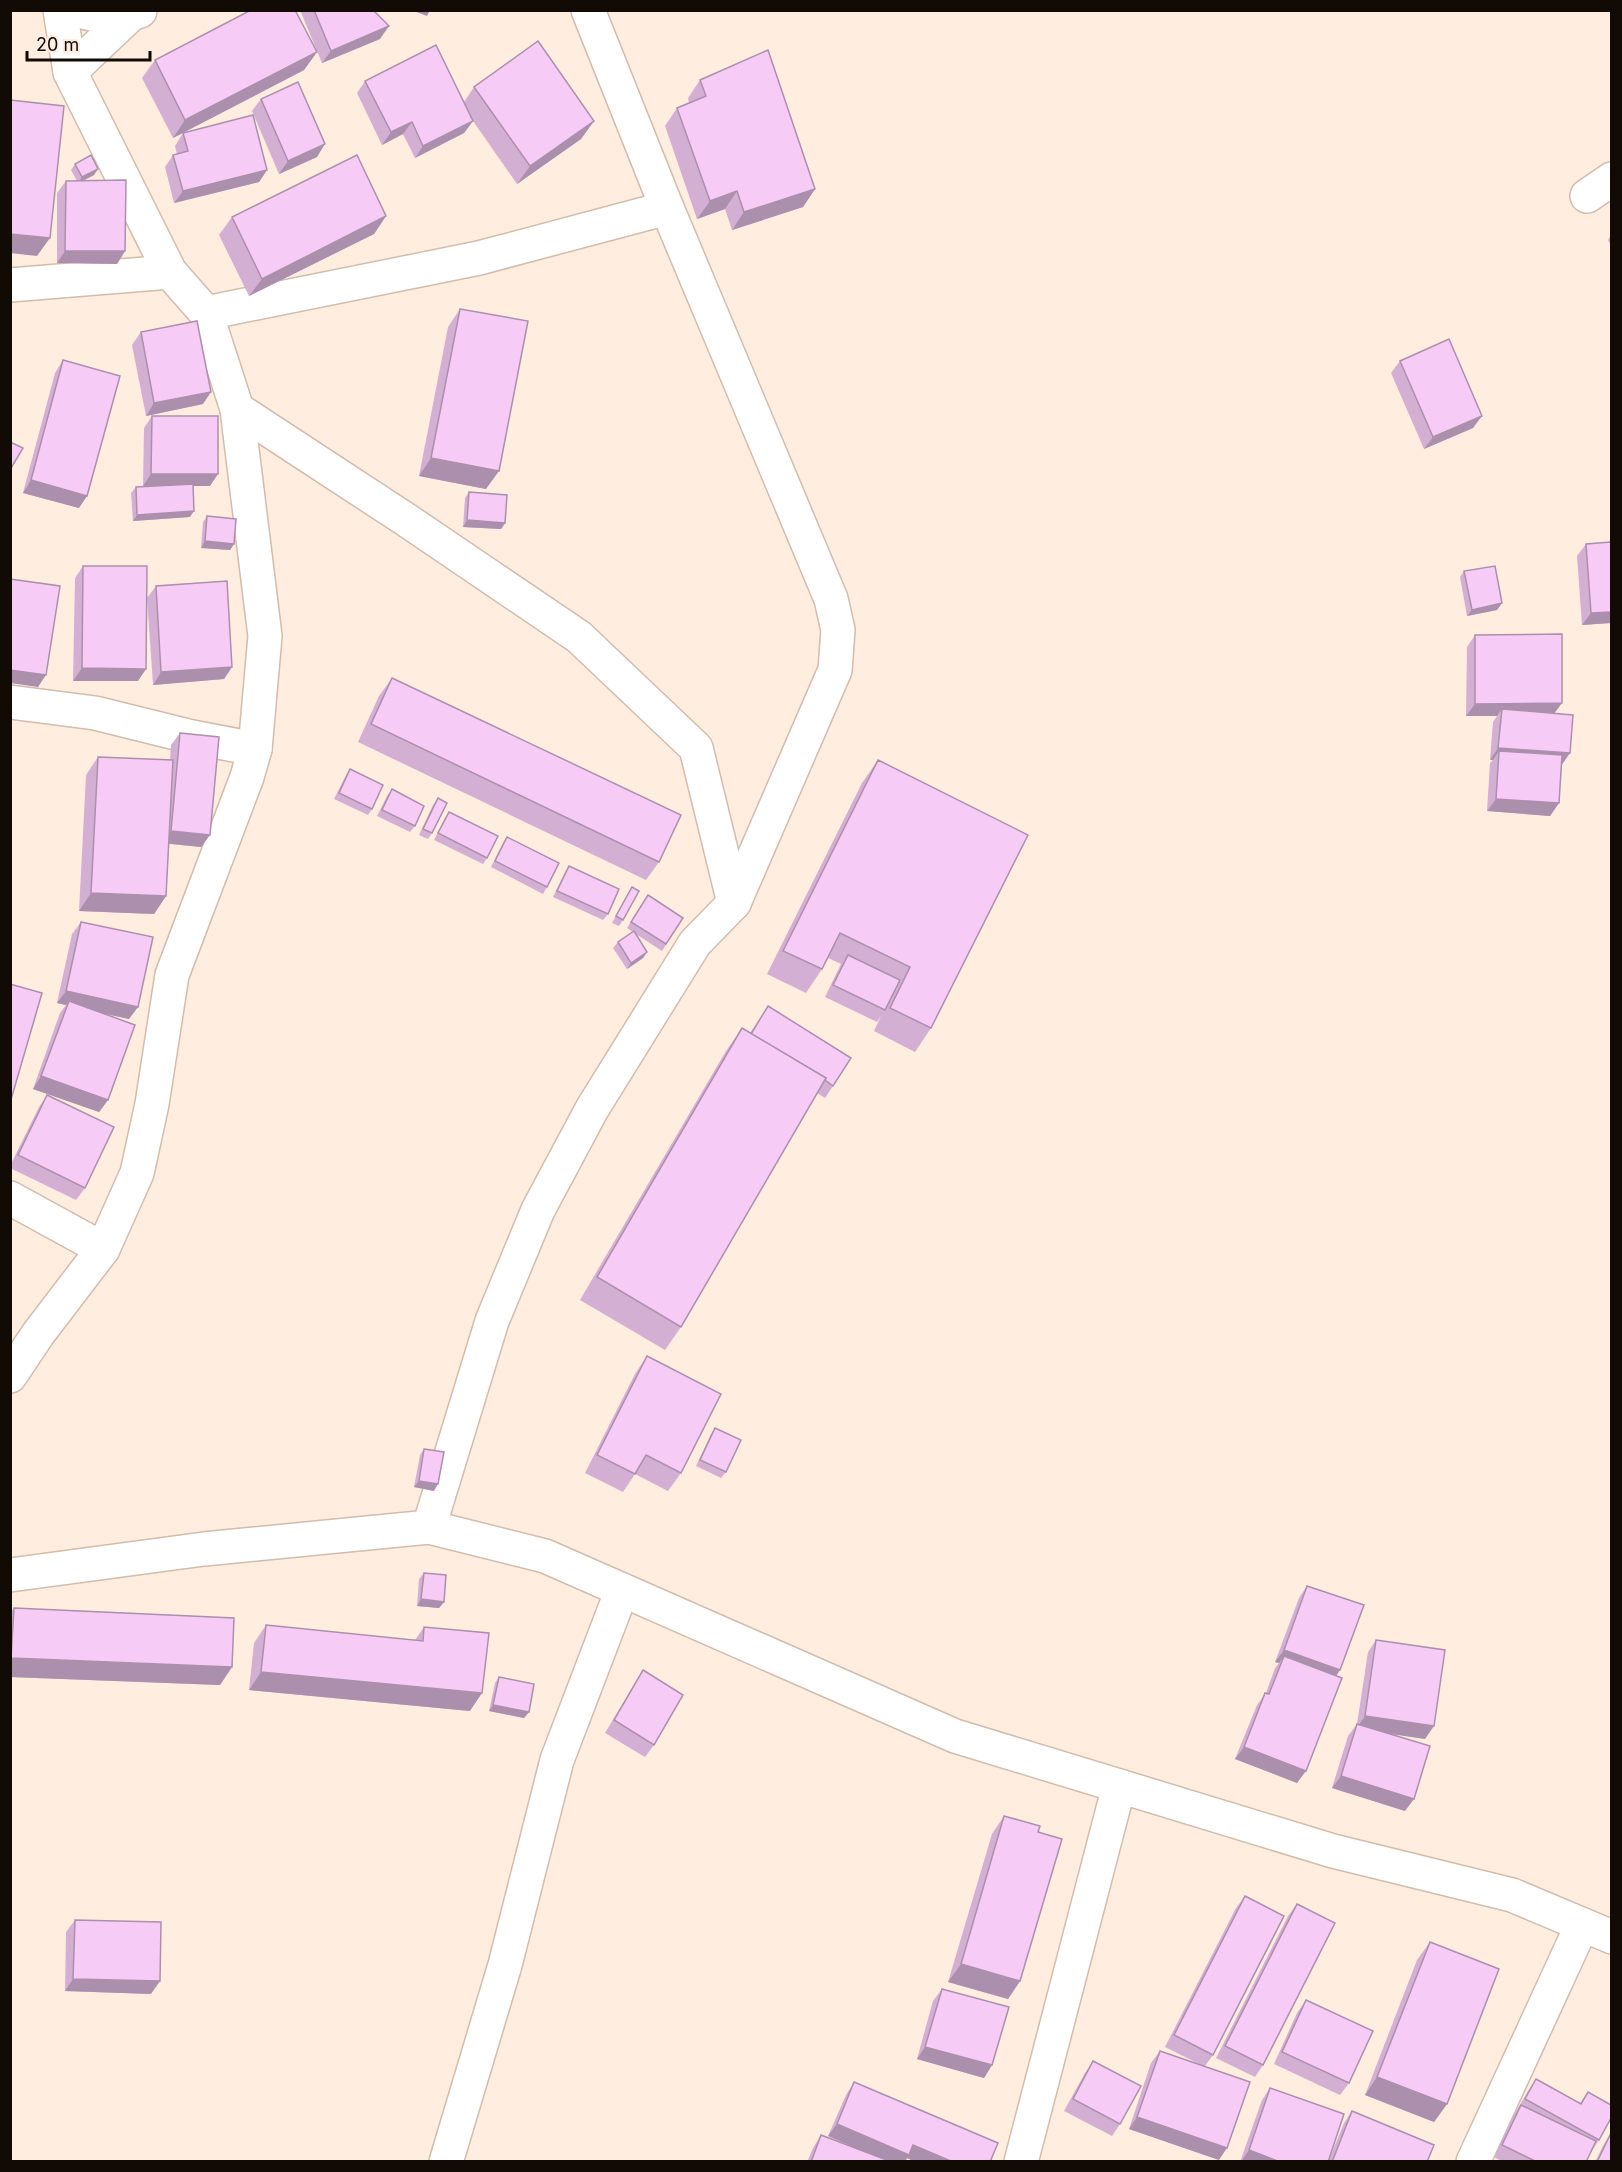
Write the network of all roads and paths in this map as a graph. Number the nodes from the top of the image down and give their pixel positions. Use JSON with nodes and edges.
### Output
{"nodes":[{"id":1,"x":60,"y":10,"type":"edge"},
{"id":2,"x":75,"y":10,"type":"edge"},
{"id":3,"x":588,"y":10,"type":"edge"},
{"id":4,"x":135,"y":13,"type":"edge"},
{"id":5,"x":70,"y":72,"type":"junction"},
{"id":6,"x":667,"y":208,"type":"junction"},
{"id":7,"x":170,"y":273,"type":"junction"},
{"id":8,"x":10,"y":285,"type":"edge"},
{"id":9,"x":206,"y":314,"type":"junction"},
{"id":10,"x":237,"y":409,"type":"junction"},
{"id":11,"x":10,"y":702,"type":"edge"},
{"id":12,"x":255,"y":749,"type":"junction"},
{"id":13,"x":734,"y":903,"type":"junction"},
{"id":14,"x":10,"y":1198,"type":"edge"},
{"id":15,"x":103,"y":1249,"type":"junction"},
{"id":16,"x":10,"y":1376,"type":"edge"},
{"id":17,"x":429,"y":1527,"type":"junction"},
{"id":18,"x":10,"y":1575,"type":"edge"},
{"id":19,"x":622,"y":1590,"type":"junction"},
{"id":20,"x":1119,"y":1786,"type":"junction"},
{"id":21,"x":1582,"y":1924,"type":"junction"},
{"id":22,"x":1611,"y":1937,"type":"edge"},
{"id":23,"x":446,"y":2162,"type":"edge"},
{"id":24,"x":1021,"y":2162,"type":"edge"},
{"id":25,"x":1473,"y":2162,"type":"edge"}],
"edges":[{"from":1,"to":5,"type":"street"},
{"from":2,"to":4,"type":"street"},
{"from":3,"to":6,"type":"street"},
{"from":4,"to":5,"type":"street"},
{"from":5,"to":7,"type":"street"},
{"from":6,"to":9,"type":"street"},
{"from":6,"to":13,"type":"street"},
{"from":7,"to":8,"type":"street"},
{"from":7,"to":9,"type":"street"},
{"from":9,"to":10,"type":"street"},
{"from":10,"to":12,"type":"street"},
{"from":10,"to":13,"type":"street"},
{"from":11,"to":12,"type":"street"},
{"from":12,"to":15,"type":"street"},
{"from":13,"to":17,"type":"street"},
{"from":14,"to":15,"type":"street"},
{"from":15,"to":16,"type":"street"},
{"from":17,"to":18,"type":"street"},
{"from":17,"to":19,"type":"street"},
{"from":19,"to":20,"type":"street"},
{"from":19,"to":23,"type":"street"},
{"from":20,"to":21,"type":"street"},
{"from":20,"to":24,"type":"street"},
{"from":21,"to":22,"type":"street"},
{"from":21,"to":25,"type":"street"}]}
